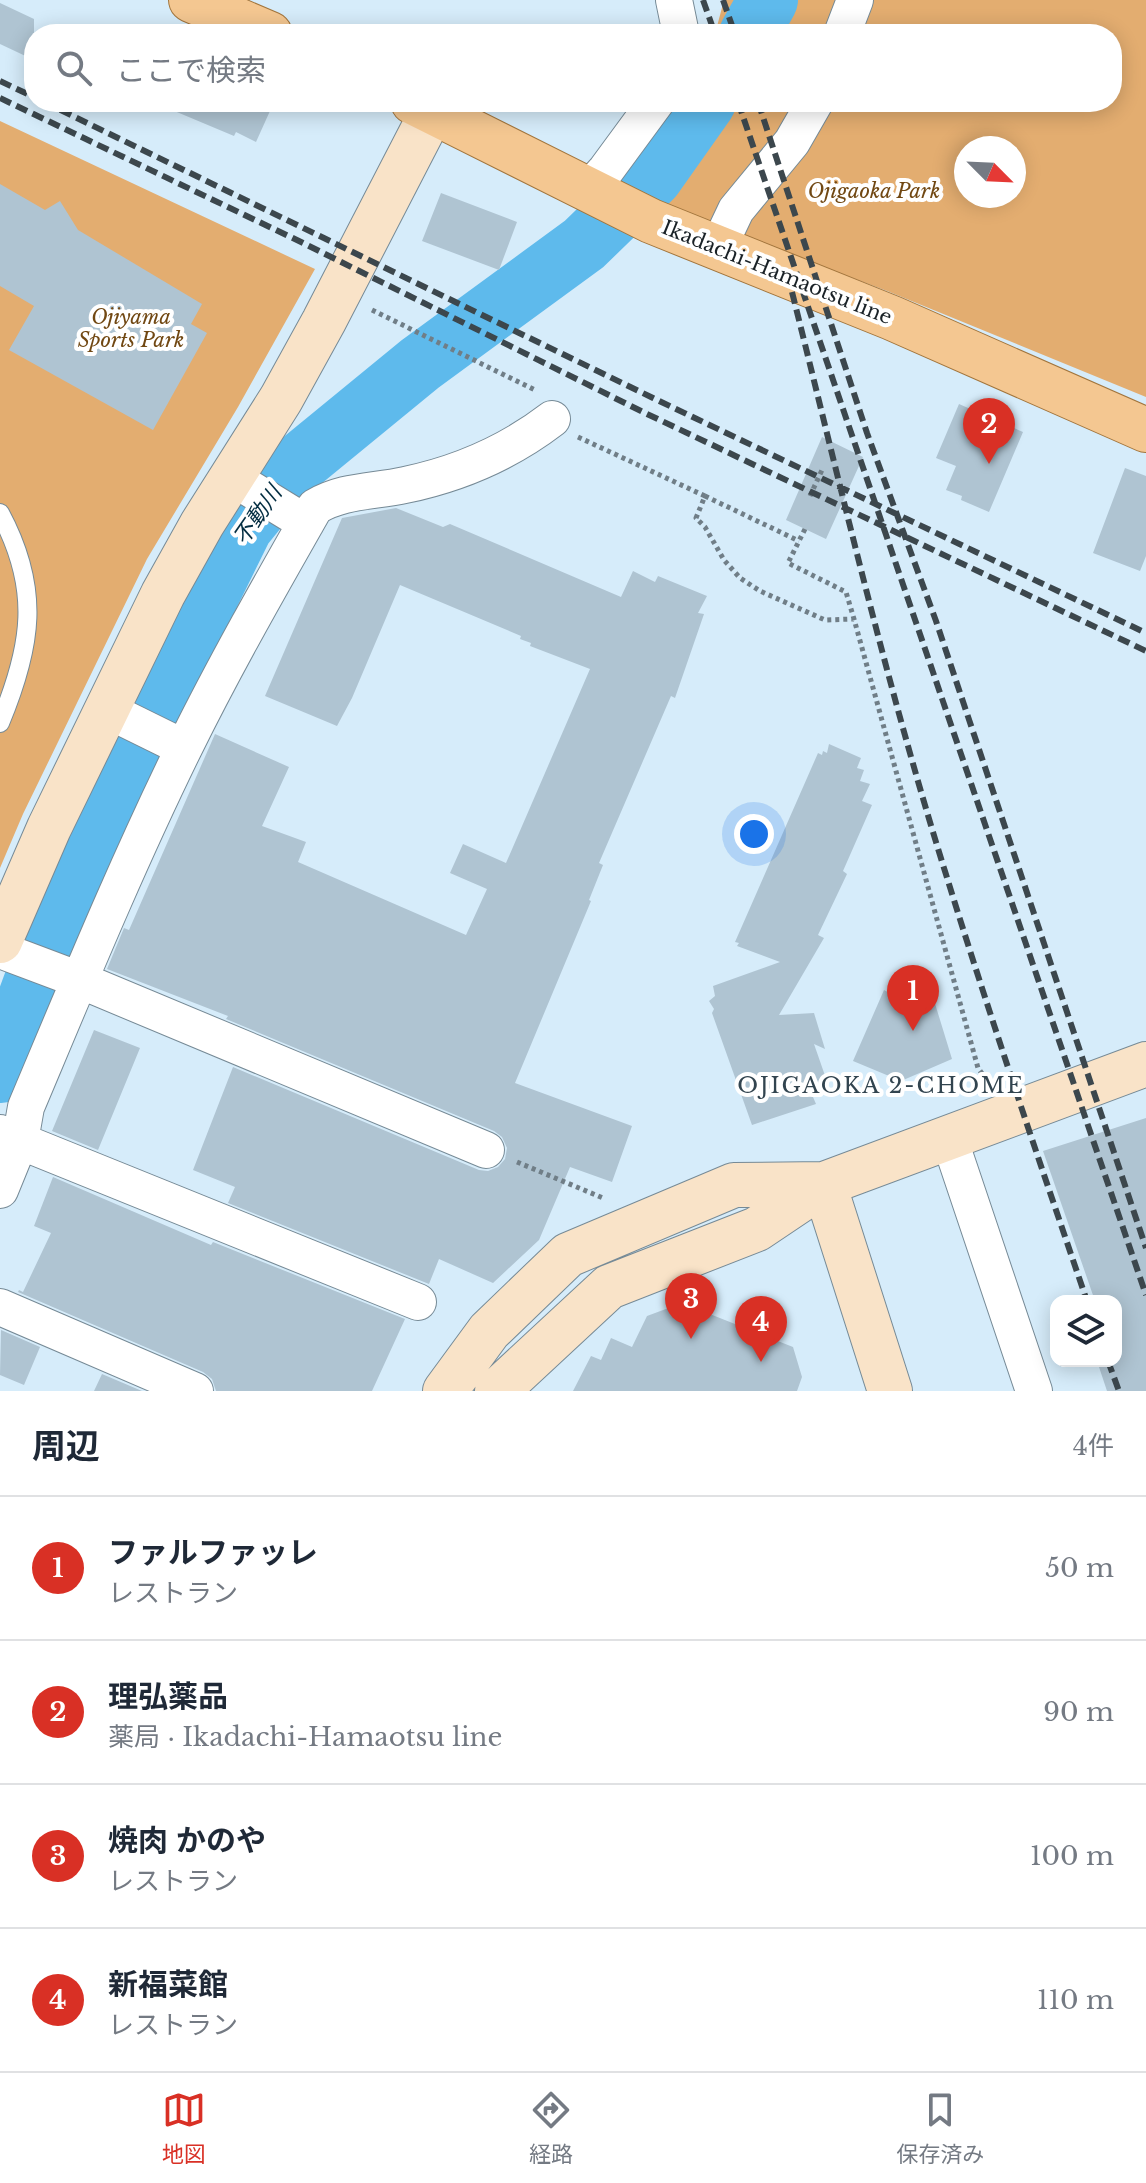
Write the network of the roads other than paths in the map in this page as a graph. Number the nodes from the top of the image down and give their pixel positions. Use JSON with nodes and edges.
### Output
{"nodes":[{"id":1,"x":191,"y":0,"type":"edge"},
{"id":2,"x":674,"y":0,"type":"edge"},
{"id":3,"x":855,"y":0,"type":"edge"},
{"id":4,"x":247,"y":24,"type":"edge"},
{"id":5,"x":679,"y":24,"type":"edge"},
{"id":6,"x":846,"y":24,"type":"edge"},
{"id":7,"x":420,"y":112,"type":"edge"},
{"id":8,"x":432,"y":112,"type":"edge"},
{"id":9,"x":649,"y":112,"type":"edge"},
{"id":10,"x":809,"y":112,"type":"edge"},
{"id":11,"x":590,"y":192,"type":"junction"},
{"id":12,"x":718,"y":248,"type":"junction"},
{"id":13,"x":552,"y":419,"type":"road end"},
{"id":14,"x":1146,"y":430,"type":"edge"},
{"id":15,"x":233,"y":478,"type":"junction"},
{"id":16,"x":0,"y":513,"type":"edge"},
{"id":17,"x":305,"y":522,"type":"junction"},
{"id":18,"x":108,"y":711,"type":"junction"},
{"id":19,"x":0,"y":723,"type":"edge"},
{"id":20,"x":183,"y":747,"type":"junction"},
{"id":21,"x":0,"y":941,"type":"edge"},
{"id":22,"x":0,"y":950,"type":"edge"},
{"id":23,"x":78,"y":980,"type":"junction"},
{"id":24,"x":1146,"y":1064,"type":"edge"},
{"id":25,"x":12,"y":1138,"type":"edge"},
{"id":26,"x":949,"y":1138,"type":"junction"},
{"id":27,"x":486,"y":1150,"type":"road end"},
{"id":28,"x":824,"y":1184,"type":"junction"},
{"id":29,"x":0,"y":1190,"type":"edge"},
{"id":30,"x":418,"y":1302,"type":"dead end"},
{"id":31,"x":0,"y":1307,"type":"edge"},
{"id":32,"x":195,"y":1391,"type":"edge"},
{"id":33,"x":445,"y":1391,"type":"edge"},
{"id":34,"x":497,"y":1391,"type":"edge"},
{"id":35,"x":890,"y":1391,"type":"edge"},
{"id":36,"x":1034,"y":1391,"type":"edge"}],
"edges":[{"from":1,"to":4,"type":"main road"},
{"from":2,"to":5,"type":"street"},
{"from":3,"to":6,"type":"street"},
{"from":7,"to":15,"type":"street"},
{"from":8,"to":11,"type":"main road","name":"Ikadachi-Hamaotsu line"},
{"from":9,"to":11,"type":"street"},
{"from":10,"to":12,"type":"street"},
{"from":11,"to":12,"type":"main road","name":"Ikadachi-Hamaotsu line"},
{"from":12,"to":14,"type":"main road","name":"Ikadachi-Hamaotsu line"},
{"from":13,"to":17,"type":"street"},
{"from":15,"to":17,"type":"street"},
{"from":15,"to":18,"type":"street"},
{"from":16,"to":19,"type":"lane"},
{"from":17,"to":20,"type":"street"},
{"from":18,"to":20,"type":"street"},
{"from":18,"to":21,"type":"street"},
{"from":20,"to":23,"type":"street"},
{"from":22,"to":23,"type":"street"},
{"from":23,"to":25,"type":"street"},
{"from":23,"to":27,"type":"street"},
{"from":24,"to":26,"type":"street"},
{"from":25,"to":29,"type":"street"},
{"from":25,"to":30,"type":"street"},
{"from":26,"to":28,"type":"street"},
{"from":26,"to":36,"type":"street"},
{"from":28,"to":33,"type":"street"},
{"from":28,"to":34,"type":"street"},
{"from":28,"to":35,"type":"street"},
{"from":31,"to":32,"type":"street"}]}
